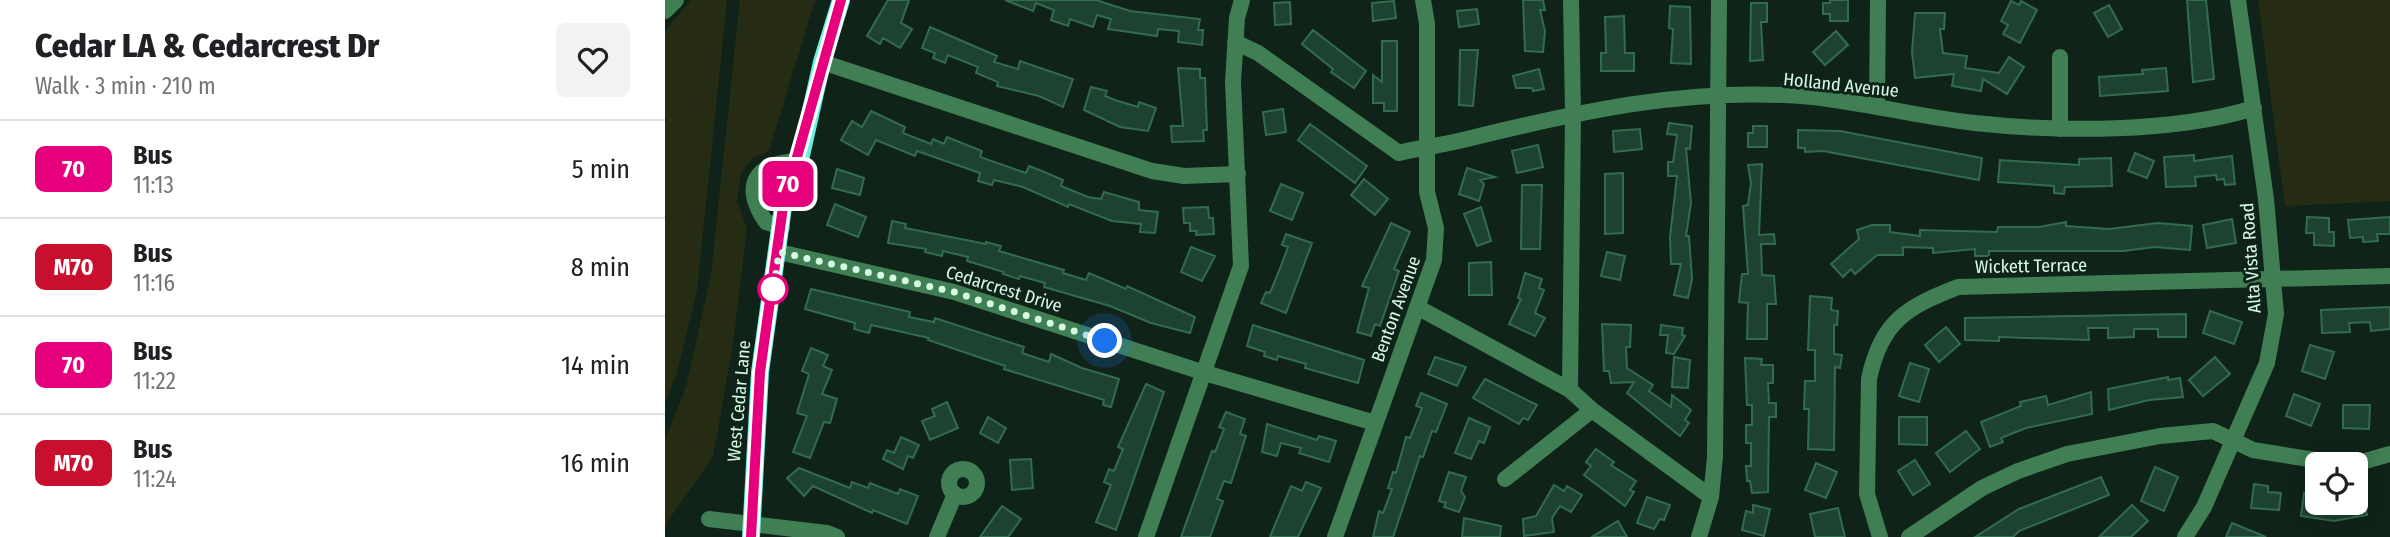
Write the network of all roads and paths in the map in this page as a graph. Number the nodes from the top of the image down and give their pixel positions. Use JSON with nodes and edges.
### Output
{"nodes":[{"id":1,"x":675,"y":0,"type":"edge"},
{"id":2,"x":841,"y":0,"type":"edge"},
{"id":3,"x":1242,"y":0,"type":"edge"},
{"id":4,"x":1423,"y":0,"type":"edge"},
{"id":5,"x":1571,"y":0,"type":"edge"},
{"id":6,"x":1719,"y":0,"type":"edge"},
{"id":7,"x":1878,"y":0,"type":"edge"},
{"id":8,"x":2238,"y":0,"type":"edge"},
{"id":9,"x":665,"y":11,"type":"edge"},
{"id":10,"x":1235,"y":42,"type":"junction"},
{"id":11,"x":2060,"y":57,"type":"dead end"},
{"id":12,"x":822,"y":62,"type":"junction"},
{"id":13,"x":1718,"y":97,"type":"junction"},
{"id":14,"x":1877,"y":107,"type":"junction"},
{"id":15,"x":2253,"y":108,"type":"junction"},
{"id":16,"x":1573,"y":113,"type":"junction"},
{"id":17,"x":2060,"y":129,"type":"junction"},
{"id":18,"x":1427,"y":145,"type":"junction"},
{"id":19,"x":798,"y":161,"type":"junction"},
{"id":20,"x":1238,"y":174,"type":"junction"},
{"id":21,"x":782,"y":227,"type":"junction"},
{"id":22,"x":779,"y":252,"type":"junction"},
{"id":23,"x":2390,"y":276,"type":"edge"},
{"id":24,"x":2276,"y":281,"type":"junction"},
{"id":25,"x":1417,"y":307,"type":"junction"},
{"id":26,"x":1205,"y":373,"type":"junction"},
{"id":27,"x":1570,"y":390,"type":"junction"},
{"id":28,"x":1592,"y":410,"type":"junction"},
{"id":29,"x":1375,"y":423,"type":"junction"},
{"id":30,"x":2234,"y":440,"type":"junction"},
{"id":31,"x":2390,"y":454,"type":"edge"},
{"id":32,"x":1505,"y":479,"type":"dead end"},
{"id":33,"x":955,"y":494,"type":"dead end"},
{"id":34,"x":1711,"y":497,"type":"junction"},
{"id":35,"x":709,"y":519,"type":"dead end"},
{"id":36,"x":751,"y":530,"type":"edge"},
{"id":37,"x":837,"y":537,"type":"edge"},
{"id":38,"x":937,"y":537,"type":"edge"},
{"id":39,"x":1146,"y":537,"type":"edge"},
{"id":40,"x":1335,"y":537,"type":"edge"},
{"id":41,"x":1699,"y":537,"type":"edge"},
{"id":42,"x":1880,"y":537,"type":"edge"},
{"id":43,"x":1909,"y":537,"type":"edge"},
{"id":44,"x":2185,"y":537,"type":"edge"}],
"edges":[{"from":1,"to":9,"type":"street"},
{"from":2,"to":12,"type":"main road","name":"West Cedar Lane"},
{"from":3,"to":10,"type":"street"},
{"from":4,"to":18,"type":"street","name":"Benton Avenue"},
{"from":5,"to":16,"type":"street"},
{"from":6,"to":13,"type":"street"},
{"from":7,"to":14,"type":"street"},
{"from":8,"to":15,"type":"street","name":"Alta Vista Road"},
{"from":10,"to":18,"type":"street"},
{"from":10,"to":20,"type":"street"},
{"from":11,"to":17,"type":"street"},
{"from":12,"to":19,"type":"main road","name":"West Cedar Lane"},
{"from":12,"to":20,"type":"street"},
{"from":13,"to":14,"type":"street","name":"Holland Avenue"},
{"from":13,"to":16,"type":"street","name":"Holland Avenue"},
{"from":13,"to":34,"type":"street"},
{"from":14,"to":17,"type":"street","name":"Holland Avenue"},
{"from":15,"to":17,"type":"street","name":"Holland Avenue"},
{"from":15,"to":24,"type":"street","name":"Alta Vista Road"},
{"from":16,"to":18,"type":"street","name":"Holland Avenue"},
{"from":16,"to":27,"type":"street"},
{"from":18,"to":25,"type":"street","name":"Benton Avenue"},
{"from":19,"to":21,"type":"main road","name":"West Cedar Lane"},
{"from":19,"to":21,"type":"street"},
{"from":20,"to":26,"type":"street"},
{"from":21,"to":22,"type":"main road","name":"West Cedar Lane"},
{"from":22,"to":26,"type":"street","name":"Cedarcrest Drive"},
{"from":22,"to":36,"type":"main road","name":"West Cedar Lane"},
{"from":23,"to":24,"type":"street","name":"Wickett Terrace"},
{"from":24,"to":30,"type":"street","name":"Alta Vista Road"},
{"from":24,"to":42,"type":"street","name":"Wickett Terrace"},
{"from":25,"to":27,"type":"street"},
{"from":25,"to":29,"type":"street","name":"Benton Avenue"},
{"from":26,"to":29,"type":"street","name":"Cedarcrest Drive"},
{"from":26,"to":39,"type":"street"},
{"from":27,"to":28,"type":"street"},
{"from":28,"to":32,"type":"street"},
{"from":28,"to":34,"type":"street"},
{"from":29,"to":40,"type":"street","name":"Benton Avenue"},
{"from":30,"to":31,"type":"street"},
{"from":30,"to":43,"type":"street"},
{"from":30,"to":44,"type":"street","name":"Alta Vista Road"},
{"from":33,"to":38,"type":"street"},
{"from":34,"to":41,"type":"street"},
{"from":35,"to":36,"type":"street"},
{"from":36,"to":37,"type":"street"}]}
